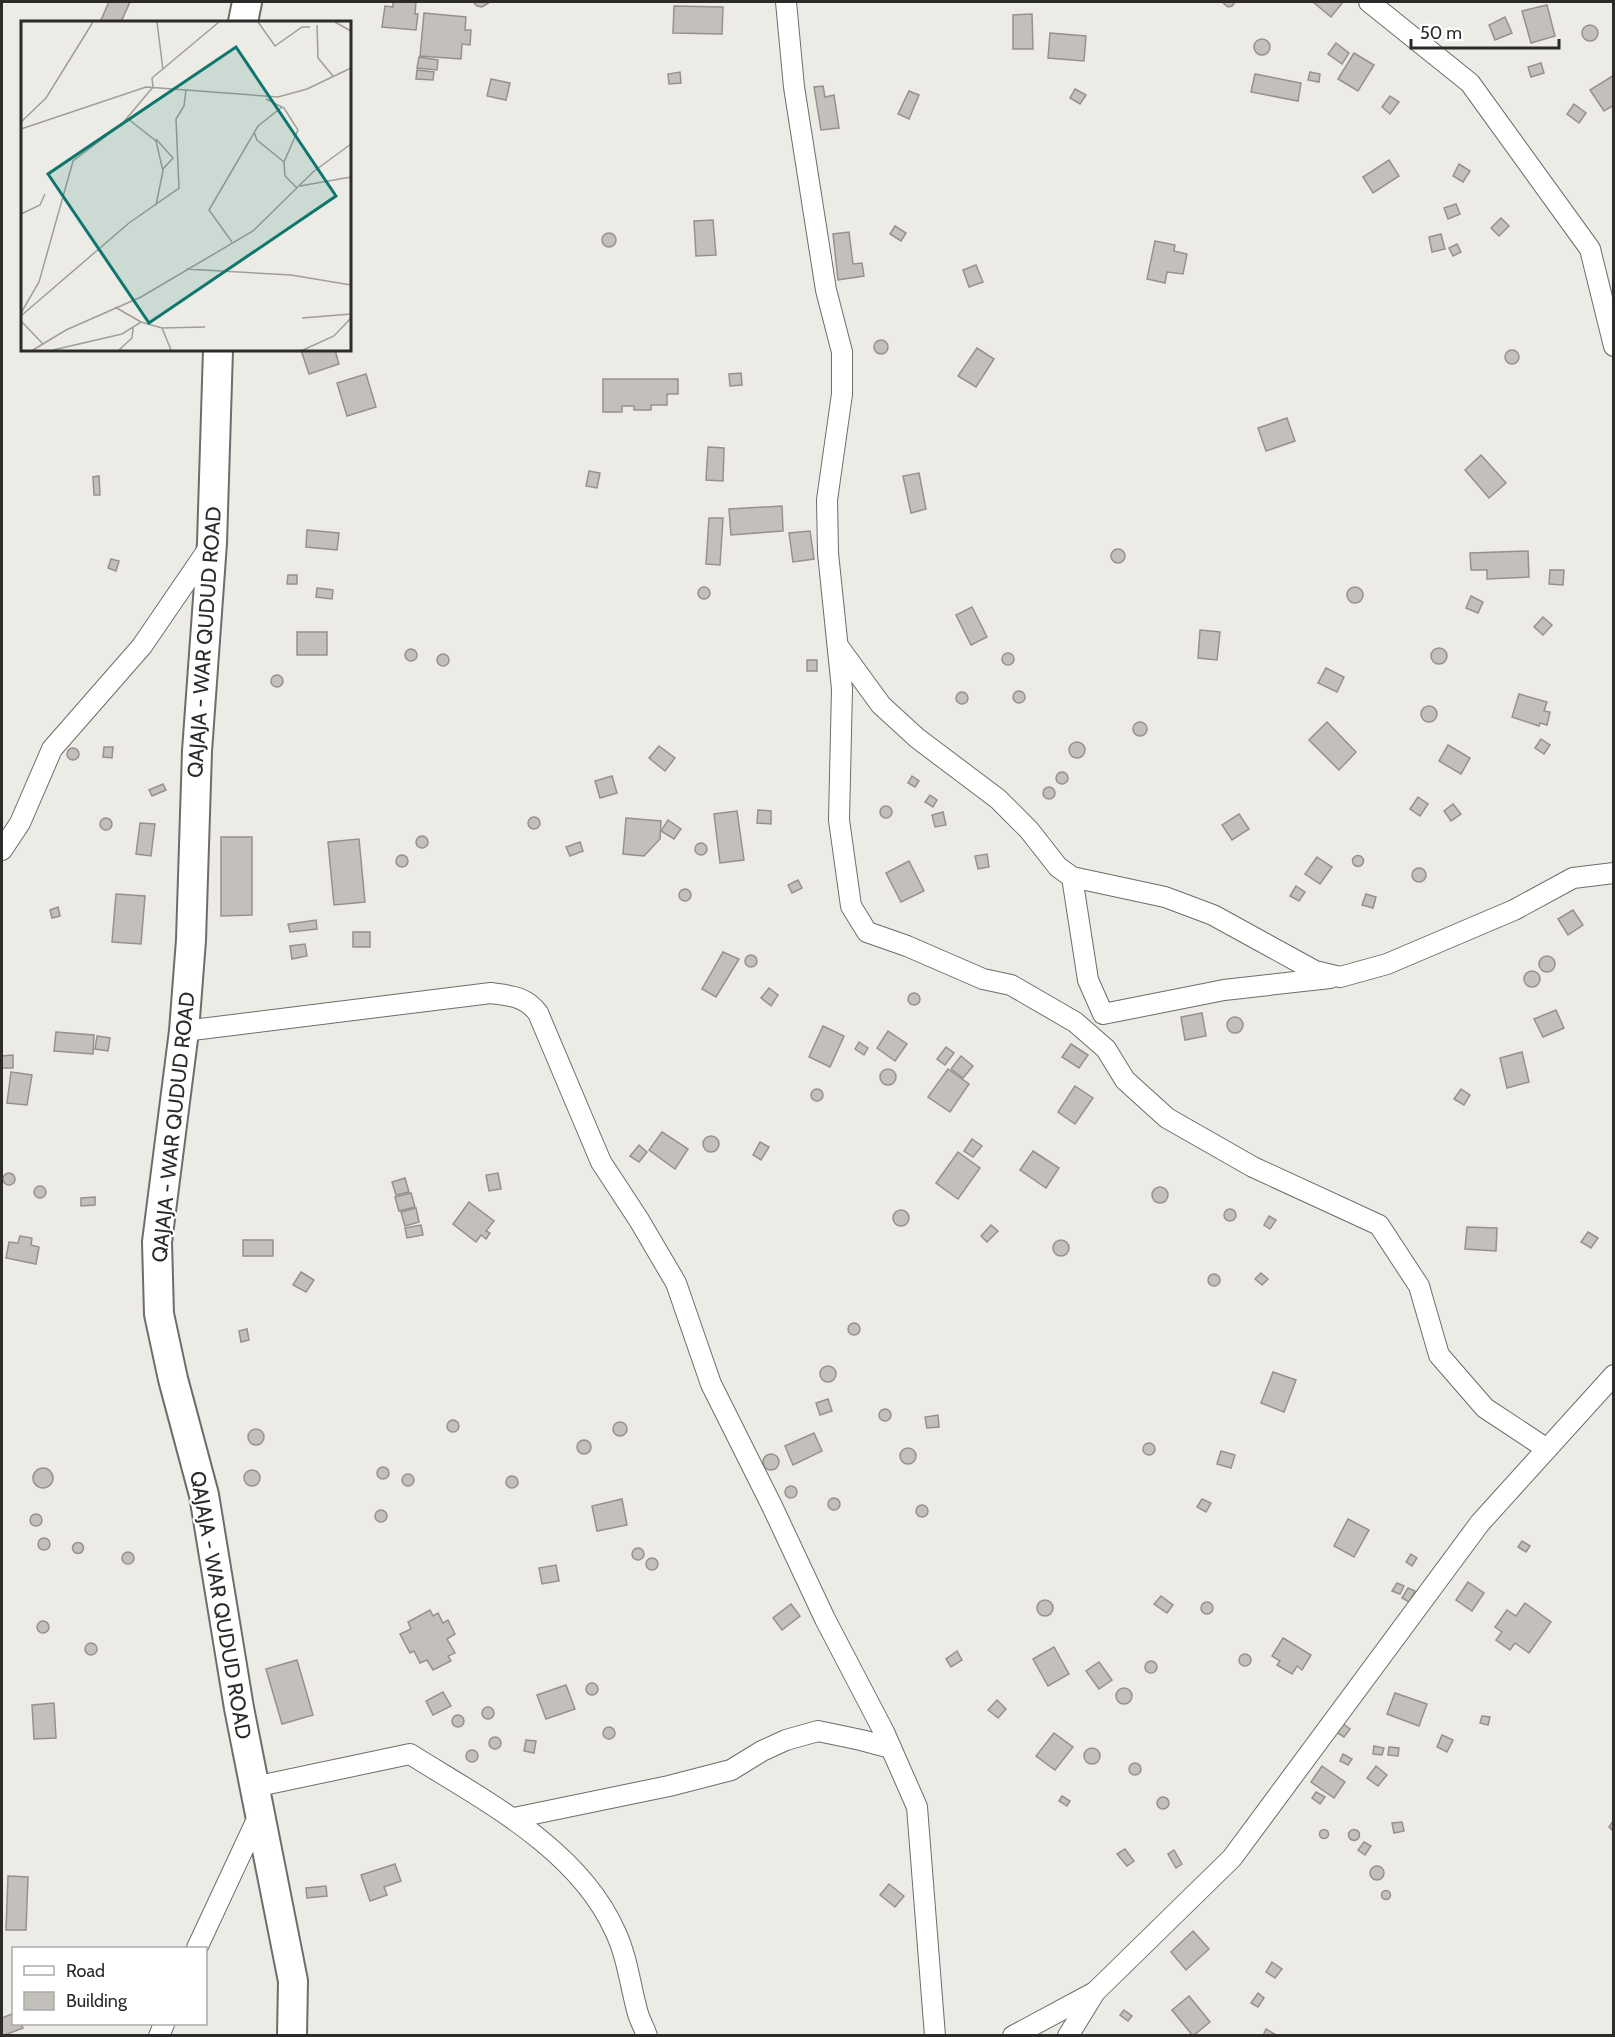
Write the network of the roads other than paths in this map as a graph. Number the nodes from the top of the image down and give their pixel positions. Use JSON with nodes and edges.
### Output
{"nodes":[{"id":1,"x":247,"y":2,"type":"edge"},
{"id":2,"x":786,"y":2,"type":"edge"},
{"id":3,"x":1369,"y":2,"type":"edge"},
{"id":4,"x":243,"y":21,"type":"edge"},
{"id":5,"x":1614,"y":346,"type":"edge"},
{"id":6,"x":218,"y":351,"type":"edge"},
{"id":7,"x":212,"y":543,"type":"junction"},
{"id":8,"x":838,"y":646,"type":"junction"},
{"id":9,"x":2,"y":850,"type":"edge"},
{"id":10,"x":1614,"y":873,"type":"edge"},
{"id":11,"x":1072,"y":877,"type":"junction"},
{"id":12,"x":1340,"y":977,"type":"junction"},
{"id":13,"x":1103,"y":1014,"type":"junction"},
{"id":14,"x":184,"y":1031,"type":"junction"},
{"id":15,"x":1106,"y":1049,"type":"junction"},
{"id":16,"x":1614,"y":1375,"type":"edge"},
{"id":17,"x":1547,"y":1449,"type":"junction"},
{"id":18,"x":891,"y":1748,"type":"junction"},
{"id":19,"x":257,"y":1800,"type":"junction"},
{"id":20,"x":514,"y":1818,"type":"junction"},
{"id":21,"x":197,"y":1947,"type":"edge"},
{"id":22,"x":1095,"y":1992,"type":"junction"},
{"id":23,"x":292,"y":2036,"type":"edge"},
{"id":24,"x":648,"y":2036,"type":"edge"},
{"id":25,"x":935,"y":2036,"type":"edge"},
{"id":26,"x":1014,"y":2036,"type":"edge"},
{"id":27,"x":1068,"y":2036,"type":"edge"}],
"edges":[{"from":1,"to":4,"type":"street"},
{"from":2,"to":8,"type":"street"},
{"from":3,"to":5,"type":"street"},
{"from":6,"to":7,"type":"street","name":"QAJAJA - WAR QUDUD ROAD"},
{"from":7,"to":9,"type":"street"},
{"from":7,"to":14,"type":"street","name":"QAJAJA - WAR QUDUD ROAD"},
{"from":8,"to":11,"type":"street"},
{"from":8,"to":15,"type":"street"},
{"from":10,"to":12,"type":"street"},
{"from":11,"to":12,"type":"street"},
{"from":11,"to":13,"type":"street"},
{"from":12,"to":13,"type":"street"},
{"from":13,"to":15,"type":"street"},
{"from":14,"to":18,"type":"street"},
{"from":14,"to":19,"type":"street","name":"QAJAJA - WAR QUDUD ROAD"},
{"from":15,"to":17,"type":"street"},
{"from":16,"to":17,"type":"street"},
{"from":17,"to":22,"type":"street"},
{"from":18,"to":20,"type":"street"},
{"from":18,"to":25,"type":"street"},
{"from":19,"to":20,"type":"street"},
{"from":19,"to":21,"type":"street"},
{"from":19,"to":23,"type":"street","name":"QAJAJA - WAR QUDUD ROAD"},
{"from":20,"to":24,"type":"street"},
{"from":22,"to":26,"type":"street"},
{"from":22,"to":27,"type":"street"}]}
